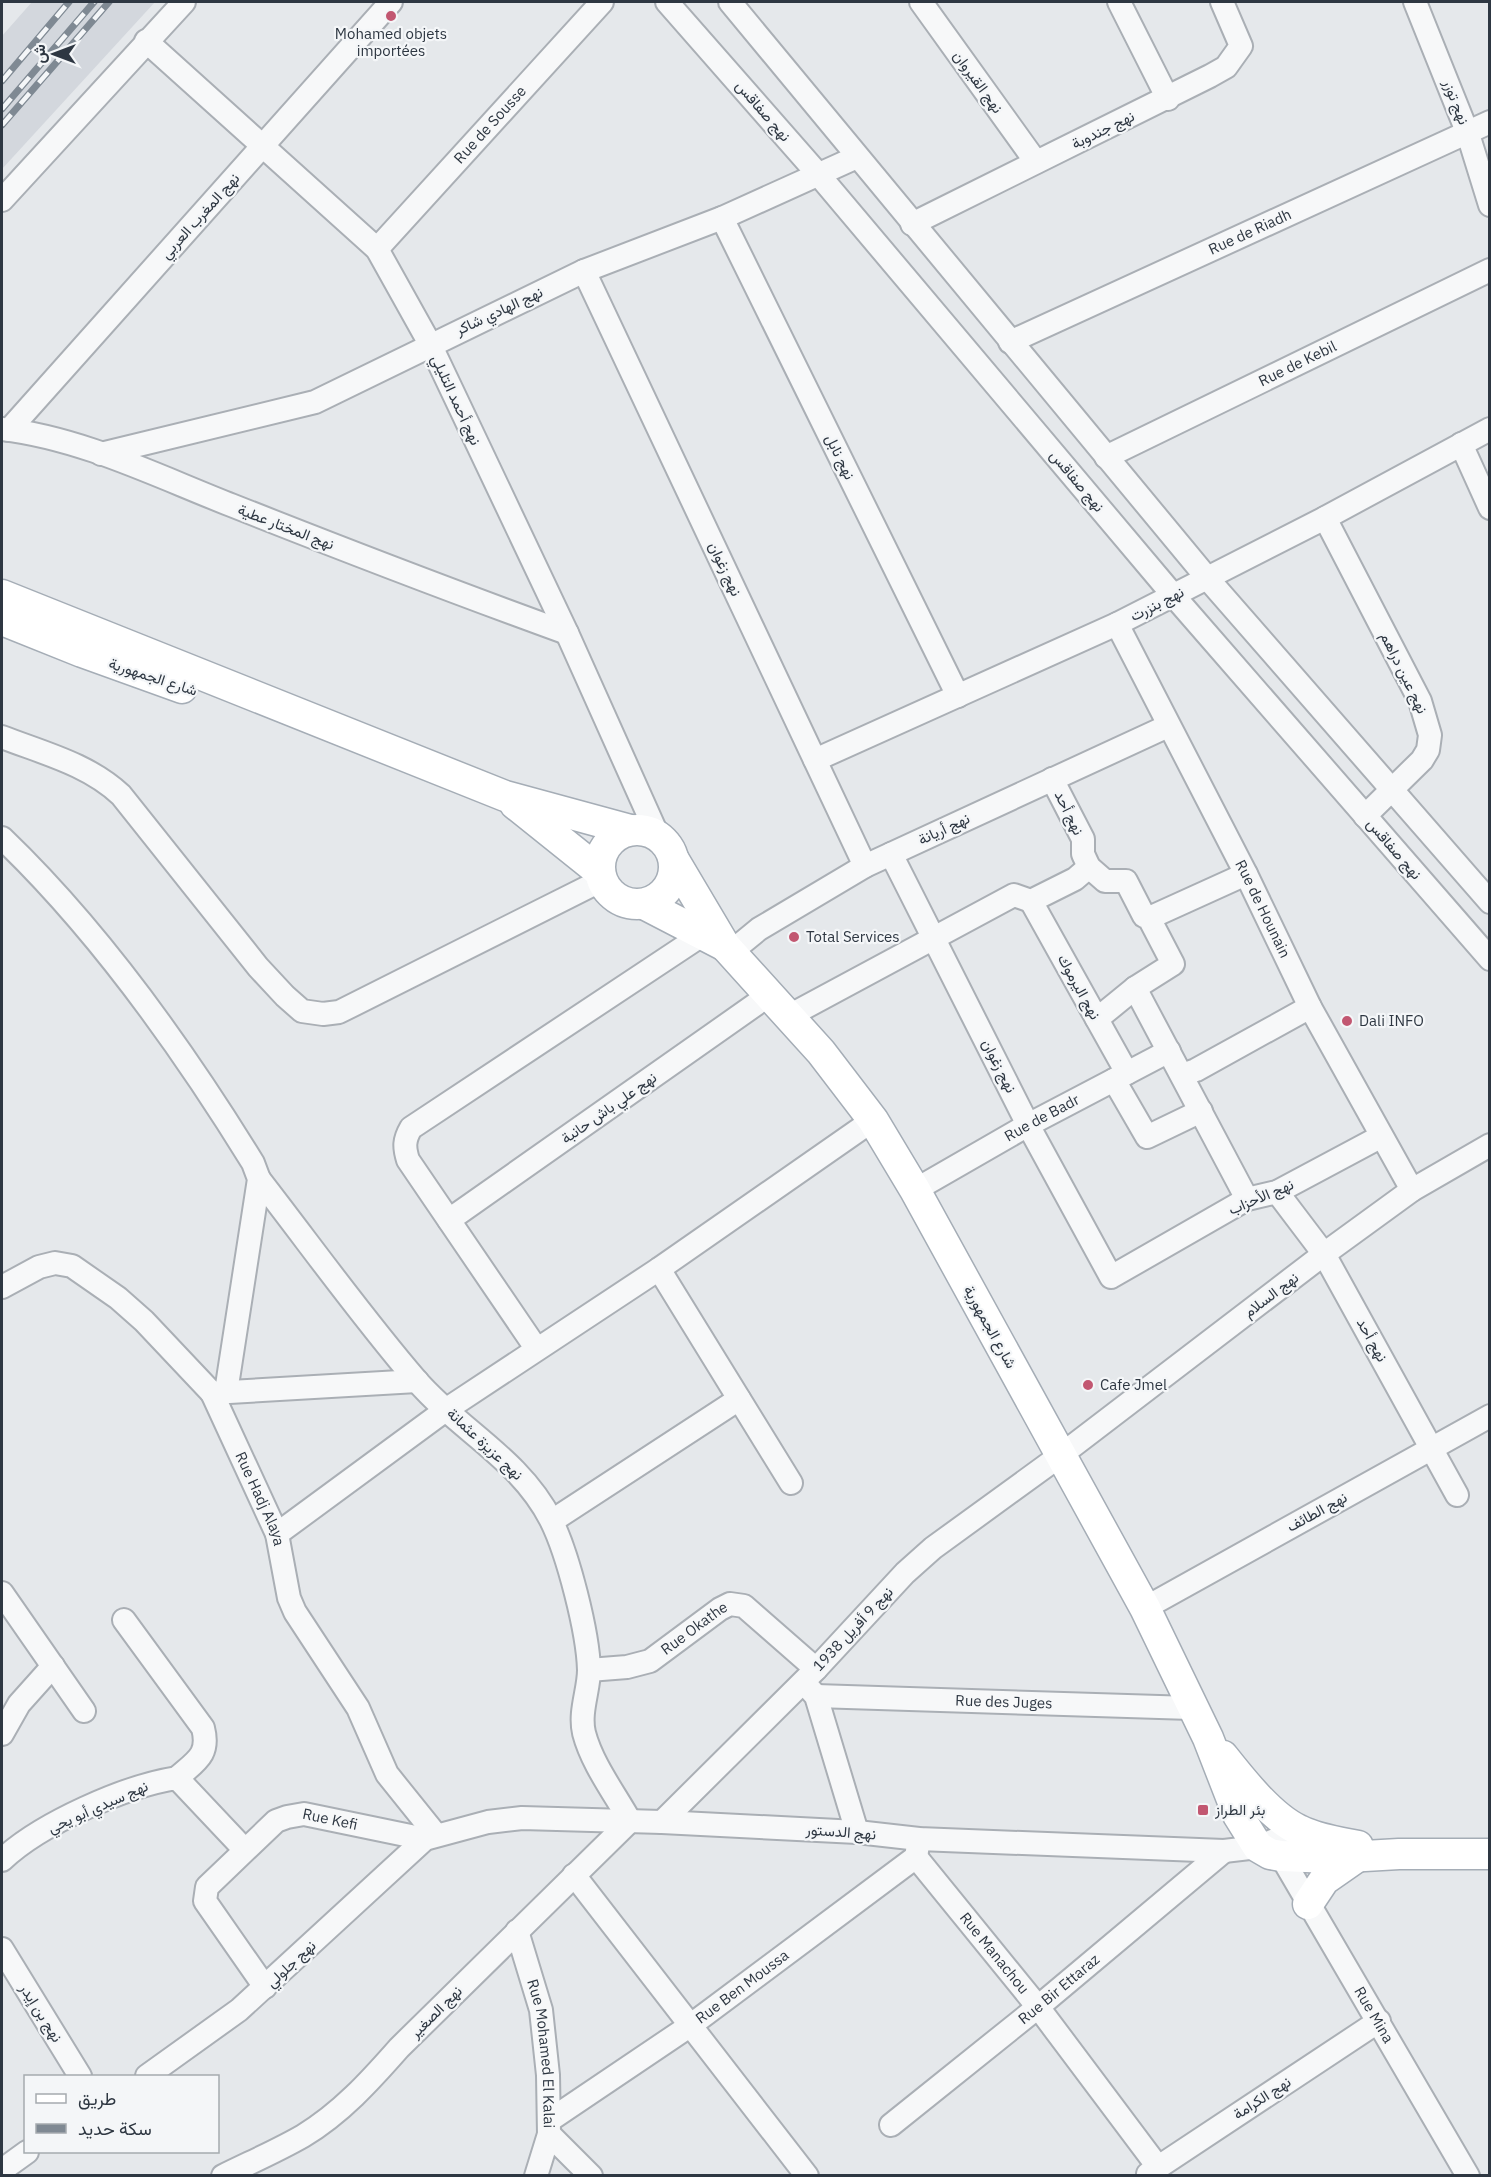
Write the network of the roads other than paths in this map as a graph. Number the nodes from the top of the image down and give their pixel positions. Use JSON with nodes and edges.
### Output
{"nodes":[{"id":1,"x":184,"y":2,"type":"edge"},
{"id":2,"x":391,"y":2,"type":"edge"},
{"id":3,"x":603,"y":2,"type":"edge"},
{"id":4,"x":667,"y":2,"type":"edge"},
{"id":5,"x":730,"y":2,"type":"edge"},
{"id":6,"x":921,"y":2,"type":"edge"},
{"id":7,"x":1222,"y":2,"type":"edge"},
{"id":8,"x":1415,"y":2,"type":"edge"},
{"id":9,"x":1127,"y":4,"type":"edge"},
{"id":10,"x":146,"y":41,"type":"junction"},
{"id":11,"x":1168,"y":99,"type":"junction"},
{"id":12,"x":1490,"y":122,"type":"edge"},
{"id":13,"x":1468,"y":134,"type":"junction"},
{"id":14,"x":264,"y":146,"type":"junction"},
{"id":15,"x":857,"y":157,"type":"junction"},
{"id":16,"x":1036,"y":162,"type":"junction"},
{"id":17,"x":818,"y":174,"type":"junction"},
{"id":18,"x":2,"y":200,"type":"edge"},
{"id":19,"x":1490,"y":205,"type":"edge"},
{"id":20,"x":722,"y":218,"type":"junction"},
{"id":21,"x":912,"y":224,"type":"junction"},
{"id":22,"x":376,"y":249,"type":"junction"},
{"id":23,"x":1490,"y":270,"type":"edge"},
{"id":24,"x":584,"y":271,"type":"junction"},
{"id":25,"x":1010,"y":342,"type":"junction"},
{"id":26,"x":430,"y":344,"type":"junction"},
{"id":27,"x":1490,"y":429,"type":"edge"},
{"id":28,"x":5,"y":430,"type":"edge"},
{"id":29,"x":1461,"y":444,"type":"junction"},
{"id":30,"x":101,"y":454,"type":"junction"},
{"id":31,"x":1106,"y":457,"type":"junction"},
{"id":32,"x":1490,"y":508,"type":"edge"},
{"id":33,"x":1325,"y":519,"type":"junction"},
{"id":34,"x":1208,"y":579,"type":"junction"},
{"id":35,"x":2,"y":595,"type":"edge"},
{"id":36,"x":1173,"y":595,"type":"junction"},
{"id":37,"x":2,"y":620,"type":"edge"},
{"id":38,"x":1117,"y":624,"type":"junction"},
{"id":39,"x":567,"y":633,"type":"junction"},
{"id":40,"x":958,"y":696,"type":"junction"},
{"id":41,"x":310,"y":718,"type":"junction"},
{"id":42,"x":1168,"y":726,"type":"junction"},
{"id":43,"x":2,"y":737,"type":"edge"},
{"id":44,"x":815,"y":760,"type":"junction"},
{"id":45,"x":1052,"y":779,"type":"junction"},
{"id":46,"x":1393,"y":790,"type":"junction"},
{"id":47,"x":505,"y":796,"type":"junction"},
{"id":48,"x":1365,"y":816,"type":"junction"},
{"id":49,"x":2,"y":838,"type":"edge"},
{"id":50,"x":654,"y":842,"type":"junction"},
{"id":51,"x":891,"y":854,"type":"junction"},
{"id":52,"x":865,"y":866,"type":"junction"},
{"id":53,"x":1089,"y":867,"type":"junction"},
{"id":54,"x":1246,"y":874,"type":"junction"},
{"id":55,"x":601,"y":876,"type":"junction"},
{"id":56,"x":1031,"y":901,"type":"junction"},
{"id":57,"x":1490,"y":902,"type":"edge"},
{"id":58,"x":644,"y":904,"type":"junction"},
{"id":59,"x":1149,"y":918,"type":"junction"},
{"id":60,"x":934,"y":938,"type":"junction"},
{"id":61,"x":720,"y":944,"type":"junction"},
{"id":62,"x":1490,"y":959,"type":"edge"},
{"id":63,"x":1135,"y":988,"type":"junction"},
{"id":64,"x":779,"y":1005,"type":"junction"},
{"id":65,"x":1310,"y":1007,"type":"junction"},
{"id":66,"x":1097,"y":1019,"type":"junction"},
{"id":67,"x":1169,"y":1051,"type":"junction"},
{"id":68,"x":1182,"y":1075,"type":"junction"},
{"id":69,"x":1121,"y":1076,"type":"junction"},
{"id":70,"x":1201,"y":1111,"type":"junction"},
{"id":71,"x":873,"y":1120,"type":"junction"},
{"id":72,"x":1028,"y":1125,"type":"junction"},
{"id":73,"x":1380,"y":1137,"type":"junction"},
{"id":74,"x":1490,"y":1145,"type":"edge"},
{"id":75,"x":259,"y":1179,"type":"junction"},
{"id":76,"x":915,"y":1190,"type":"junction"},
{"id":77,"x":1412,"y":1190,"type":"junction"},
{"id":78,"x":1278,"y":1192,"type":"junction"},
{"id":79,"x":1247,"y":1199,"type":"junction"},
{"id":80,"x":449,"y":1220,"type":"junction"},
{"id":81,"x":1324,"y":1254,"type":"junction"},
{"id":82,"x":659,"y":1269,"type":"junction"},
{"id":83,"x":1111,"y":1277,"type":"joint"},
{"id":84,"x":2,"y":1287,"type":"edge"},
{"id":85,"x":536,"y":1348,"type":"junction"},
{"id":86,"x":417,"y":1382,"type":"junction"},
{"id":87,"x":219,"y":1393,"type":"junction"},
{"id":88,"x":739,"y":1399,"type":"junction"},
{"id":89,"x":447,"y":1409,"type":"junction"},
{"id":90,"x":1490,"y":1416,"type":"edge"},
{"id":91,"x":1432,"y":1448,"type":"junction"},
{"id":92,"x":1061,"y":1455,"type":"junction"},
{"id":93,"x":791,"y":1483,"type":"dead end"},
{"id":94,"x":1457,"y":1495,"type":"dead end"},
{"id":95,"x":552,"y":1521,"type":"junction"},
{"id":96,"x":277,"y":1534,"type":"junction"},
{"id":97,"x":2,"y":1593,"type":"edge"},
{"id":98,"x":1145,"y":1608,"type":"junction"},
{"id":99,"x":124,"y":1620,"type":"dead end"},
{"id":100,"x":53,"y":1666,"type":"junction"},
{"id":101,"x":589,"y":1670,"type":"junction"},
{"id":102,"x":812,"y":1682,"type":"junction"},
{"id":103,"x":1191,"y":1708,"type":"junction"},
{"id":104,"x":84,"y":1711,"type":"dead end"},
{"id":105,"x":2,"y":1734,"type":"edge"},
{"id":106,"x":1208,"y":1738,"type":"junction"},
{"id":107,"x":177,"y":1778,"type":"junction"},
{"id":108,"x":630,"y":1821,"type":"junction"},
{"id":109,"x":662,"y":1822,"type":"junction"},
{"id":110,"x":1299,"y":1830,"type":"junction"},
{"id":111,"x":857,"y":1832,"type":"junction"},
{"id":112,"x":430,"y":1837,"type":"junction"},
{"id":113,"x":917,"y":1848,"type":"junction"},
{"id":114,"x":244,"y":1849,"type":"junction"},
{"id":115,"x":1224,"y":1851,"type":"junction"},
{"id":116,"x":1270,"y":1851,"type":"junction"},
{"id":117,"x":1399,"y":1854,"type":"junction"},
{"id":118,"x":1490,"y":1854,"type":"edge"},
{"id":119,"x":1357,"y":1857,"type":"junction"},
{"id":120,"x":2,"y":1860,"type":"edge"},
{"id":121,"x":574,"y":1875,"type":"junction"},
{"id":122,"x":1308,"y":1904,"type":"junction"},
{"id":123,"x":517,"y":1931,"type":"junction"},
{"id":124,"x":2,"y":1950,"type":"edge"},
{"id":125,"x":265,"y":1987,"type":"junction"},
{"id":126,"x":1038,"y":2007,"type":"junction"},
{"id":127,"x":1379,"y":2021,"type":"junction"},
{"id":128,"x":691,"y":2025,"type":"junction"},
{"id":129,"x":79,"y":2075,"type":"edge"},
{"id":130,"x":148,"y":2075,"type":"edge"},
{"id":131,"x":891,"y":2125,"type":"dead end"},
{"id":132,"x":549,"y":2127,"type":"junction"},
{"id":133,"x":24,"y":2153,"type":"edge"},
{"id":134,"x":2,"y":2170,"type":"edge"},
{"id":135,"x":1152,"y":2171,"type":"edge"},
{"id":136,"x":1464,"y":2174,"type":"edge"},
{"id":137,"x":223,"y":2175,"type":"edge"},
{"id":138,"x":536,"y":2175,"type":"edge"},
{"id":139,"x":591,"y":2175,"type":"edge"},
{"id":140,"x":807,"y":2175,"type":"edge"}],
"edges":[{"from":1,"to":10,"type":"street"},
{"from":2,"to":14,"type":"street","name":"نهج المغرب العربي"},
{"from":3,"to":22,"type":"street","name":"Rue de Sousse"},
{"from":4,"to":17,"type":"street","name":"نهج صفاقس"},
{"from":5,"to":15,"type":"street"},
{"from":6,"to":16,"type":"street","name":"نهج القيروان"},
{"from":7,"to":11,"type":"street","name":"نهج جندوبة"},
{"from":8,"to":13,"type":"street","name":"نهج توزر"},
{"from":9,"to":11,"type":"street"},
{"from":10,"to":14,"type":"street","name":"نهج أحمد التليلي"},
{"from":10,"to":18,"type":"street"},
{"from":11,"to":16,"type":"street","name":"نهج جندوبة"},
{"from":12,"to":13,"type":"street","name":"Rue de Riadh"},
{"from":13,"to":19,"type":"street","name":"نهج توزر"},
{"from":13,"to":25,"type":"street","name":"Rue de Riadh"},
{"from":14,"to":22,"type":"street","name":"نهج أحمد التليلي"},
{"from":14,"to":28,"type":"street","name":"نهج المغرب العربي"},
{"from":15,"to":17,"type":"street","name":"نهج الهادي شاكر"},
{"from":15,"to":21,"type":"street"},
{"from":16,"to":21,"type":"street","name":"نهج جندوبة"},
{"from":17,"to":20,"type":"street","name":"نهج الهادي شاكر"},
{"from":17,"to":36,"type":"street","name":"نهج صفاقس"},
{"from":20,"to":24,"type":"street","name":"نهج الهادي شاكر"},
{"from":20,"to":40,"type":"street","name":"نهج نابل"},
{"from":21,"to":25,"type":"street"},
{"from":22,"to":26,"type":"street","name":"نهج أحمد التليلي"},
{"from":23,"to":31,"type":"street","name":"Rue de Kebil"},
{"from":24,"to":26,"type":"street","name":"نهج الهادي شاكر"},
{"from":24,"to":44,"type":"street","name":"نهج زغوان"},
{"from":25,"to":31,"type":"street"},
{"from":26,"to":30,"type":"street","name":"نهج الهادي شاكر"},
{"from":26,"to":39,"type":"street","name":"نهج أحمد التليلي"},
{"from":27,"to":29,"type":"street","name":"نهج بنزرت"},
{"from":28,"to":30,"type":"street","name":"نهج المختار عطية"},
{"from":29,"to":32,"type":"street"},
{"from":29,"to":33,"type":"street","name":"نهج بنزرت"},
{"from":30,"to":39,"type":"street","name":"نهج المختار عطية"},
{"from":31,"to":34,"type":"street"},
{"from":33,"to":34,"type":"street","name":"نهج بنزرت"},
{"from":33,"to":46,"type":"street","name":"نهج عين دراهم"},
{"from":34,"to":36,"type":"street","name":"نهج بنزرت"},
{"from":34,"to":46,"type":"street"},
{"from":35,"to":41,"type":"main road"},
{"from":36,"to":38,"type":"street","name":"نهج بنزرت"},
{"from":36,"to":48,"type":"street","name":"نهج صفاقس"},
{"from":37,"to":41,"type":"main road","name":"شارع الجمهورية"},
{"from":38,"to":40,"type":"street","name":"نهج بنزرت"},
{"from":38,"to":42,"type":"street","name":"Rue de Hounain"},
{"from":39,"to":50,"type":"street","name":"نهج أحمد التليلي"},
{"from":40,"to":44,"type":"street","name":"نهج بنزرت"},
{"from":41,"to":47,"type":"main road"},
{"from":42,"to":45,"type":"street","name":"نهج أريانة"},
{"from":42,"to":54,"type":"street","name":"Rue de Hounain"},
{"from":43,"to":55,"type":"street"},
{"from":44,"to":52,"type":"street","name":"نهج زغوان"},
{"from":45,"to":51,"type":"street","name":"نهج أريانة"},
{"from":45,"to":53,"type":"street","name":"نهج أحد"},
{"from":46,"to":48,"type":"street","name":"نهج عين دراهم"},
{"from":46,"to":57,"type":"street"},
{"from":47,"to":50,"type":"main road"},
{"from":47,"to":55,"type":"main road"},
{"from":48,"to":62,"type":"street","name":"نهج صفاقس"},
{"from":49,"to":75,"type":"street","name":"نهج عزيزة عثمانة"},
{"from":50,"to":55,"type":"main road"},
{"from":50,"to":58,"type":"main road"},
{"from":50,"to":61,"type":"main road"},
{"from":51,"to":52,"type":"street","name":"نهج أريانة"},
{"from":51,"to":60,"type":"street","name":"نهج زغوان"},
{"from":52,"to":61,"type":"street","name":"نهج أريانة"},
{"from":53,"to":56,"type":"street"},
{"from":53,"to":59,"type":"street"},
{"from":54,"to":59,"type":"street"},
{"from":54,"to":65,"type":"street","name":"Rue de Hounain"},
{"from":55,"to":58,"type":"main road"},
{"from":56,"to":60,"type":"street","name":"نهج علي باش حانبة"},
{"from":56,"to":66,"type":"street","name":"نهج اليرموك"},
{"from":58,"to":61,"type":"main road"},
{"from":59,"to":63,"type":"street"},
{"from":60,"to":64,"type":"street","name":"نهج علي باش حانبة"},
{"from":60,"to":72,"type":"street","name":"نهج زغوان"},
{"from":61,"to":64,"type":"main road","name":"شارع الجمهورية"},
{"from":61,"to":80,"type":"street","name":"نهج أريانة"},
{"from":63,"to":66,"type":"street"},
{"from":63,"to":67,"type":"street"},
{"from":64,"to":71,"type":"main road","name":"شارع الجمهورية"},
{"from":64,"to":80,"type":"street","name":"نهج علي باش حانبة"},
{"from":65,"to":68,"type":"street"},
{"from":65,"to":73,"type":"street","name":"Rue de Hounain"},
{"from":66,"to":69,"type":"street","name":"نهج اليرموك"},
{"from":67,"to":68,"type":"street"},
{"from":67,"to":69,"type":"street","name":"Rue de Badr"},
{"from":68,"to":70,"type":"street"},
{"from":69,"to":70,"type":"street","name":"نهج اليرموك"},
{"from":69,"to":72,"type":"street","name":"Rue de Badr"},
{"from":70,"to":79,"type":"street"},
{"from":71,"to":76,"type":"main road","name":"شارع الجمهورية"},
{"from":71,"to":82,"type":"street"},
{"from":72,"to":76,"type":"street","name":"Rue de Badr"},
{"from":72,"to":83,"type":"street","name":"نهج زغوان"},
{"from":73,"to":77,"type":"street","name":"Rue de Hounain"},
{"from":73,"to":78,"type":"street","name":"نهج الأحزاب"},
{"from":74,"to":77,"type":"street","name":"نهج السلام"},
{"from":75,"to":86,"type":"street","name":"نهج عزيزة عثمانة"},
{"from":75,"to":87,"type":"street"},
{"from":76,"to":92,"type":"main road","name":"شارع الجمهورية"},
{"from":77,"to":81,"type":"street","name":"نهج السلام"},
{"from":78,"to":79,"type":"street","name":"نهج الأحزاب"},
{"from":78,"to":81,"type":"street","name":"نهج أحد"},
{"from":79,"to":83,"type":"street","name":"نهج الأحزاب"},
{"from":80,"to":85,"type":"street","name":"نهج أريانة"},
{"from":81,"to":91,"type":"street","name":"نهج أحد"},
{"from":81,"to":92,"type":"street","name":"نهج السلام"},
{"from":82,"to":85,"type":"street"},
{"from":82,"to":88,"type":"street"},
{"from":84,"to":87,"type":"street","name":"Rue Hadj Alaya"},
{"from":85,"to":89,"type":"street"},
{"from":86,"to":87,"type":"street"},
{"from":86,"to":89,"type":"street","name":"نهج عزيزة عثمانة"},
{"from":87,"to":96,"type":"street","name":"Rue Hadj Alaya"},
{"from":88,"to":93,"type":"street"},
{"from":88,"to":95,"type":"street"},
{"from":89,"to":95,"type":"street","name":"نهج عزيزة عثمانة"},
{"from":89,"to":96,"type":"street"},
{"from":90,"to":91,"type":"street","name":"نهج الطائف"},
{"from":91,"to":94,"type":"street","name":"نهج أحد"},
{"from":91,"to":98,"type":"street","name":"نهج الطائف"},
{"from":92,"to":98,"type":"main road","name":"شارع الجمهورية"},
{"from":92,"to":102,"type":"street","name":"نهج 9 أفريل 1938"},
{"from":95,"to":101,"type":"street","name":"نهج عزيزة عثمانة"},
{"from":96,"to":112,"type":"street","name":"Rue Hadj Alaya"},
{"from":97,"to":100,"type":"street"},
{"from":98,"to":103,"type":"main road","name":"شارع الجمهورية"},
{"from":99,"to":107,"type":"street"},
{"from":100,"to":104,"type":"street"},
{"from":100,"to":105,"type":"street"},
{"from":101,"to":102,"type":"street","name":"Rue Okathe"},
{"from":101,"to":108,"type":"street","name":"نهج عزيزة عثمانة"},
{"from":102,"to":103,"type":"street","name":"Rue des Juges"},
{"from":102,"to":109,"type":"street","name":"نهج 9 أفريل 1938"},
{"from":102,"to":111,"type":"street"},
{"from":103,"to":106,"type":"main road","name":"شارع الجمهورية"},
{"from":106,"to":110,"type":"main road"},
{"from":106,"to":116,"type":"main road"},
{"from":107,"to":114,"type":"street"},
{"from":107,"to":120,"type":"street","name":"نهج سيدي أبو يحي"},
{"from":108,"to":109,"type":"street","name":"نهج الدستور"},
{"from":108,"to":112,"type":"street","name":"نهج الدستور"},
{"from":108,"to":121,"type":"street","name":"نهج الصغير"},
{"from":109,"to":111,"type":"street","name":"نهج الدستور"},
{"from":110,"to":116,"type":"street","name":"نهج الدستور"},
{"from":110,"to":117,"type":"main road"},
{"from":111,"to":113,"type":"street","name":"نهج الدستور"},
{"from":112,"to":114,"type":"street","name":"Rue Kefi"},
{"from":112,"to":125,"type":"street","name":"نهج جلولي"},
{"from":113,"to":115,"type":"street","name":"نهج الدستور"},
{"from":113,"to":126,"type":"street","name":"Rue Manachou"},
{"from":113,"to":128,"type":"street","name":"Rue Ben Moussa"},
{"from":114,"to":125,"type":"street","name":"Rue Kefi"},
{"from":115,"to":116,"type":"street","name":"نهج الدستور"},
{"from":115,"to":126,"type":"street","name":"Rue Bir Ettaraz"},
{"from":116,"to":119,"type":"main road"},
{"from":116,"to":122,"type":"street","name":"Rue Mina"},
{"from":117,"to":118,"type":"main road"},
{"from":117,"to":119,"type":"main road"},
{"from":119,"to":122,"type":"main road"},
{"from":121,"to":123,"type":"street","name":"نهج الصغير"},
{"from":121,"to":128,"type":"street"},
{"from":122,"to":127,"type":"street","name":"Rue Mina"},
{"from":123,"to":132,"type":"street","name":"Rue Mohamed El Kalai"},
{"from":123,"to":137,"type":"street","name":"نهج الصغير"},
{"from":124,"to":129,"type":"street","name":"نهج بن إيدر"},
{"from":125,"to":130,"type":"street","name":"نهج جلولي"},
{"from":126,"to":131,"type":"street","name":"Rue Bir Ettaraz"},
{"from":126,"to":135,"type":"street","name":"Rue Manachou"},
{"from":127,"to":135,"type":"street","name":"نهج الكرامة"},
{"from":127,"to":136,"type":"street","name":"Rue Mina"},
{"from":128,"to":132,"type":"street","name":"Rue Ben Moussa"},
{"from":128,"to":140,"type":"street"},
{"from":132,"to":138,"type":"street","name":"Rue Mohamed El Kalai"},
{"from":132,"to":139,"type":"street"},
{"from":133,"to":134,"type":"street"}]}
